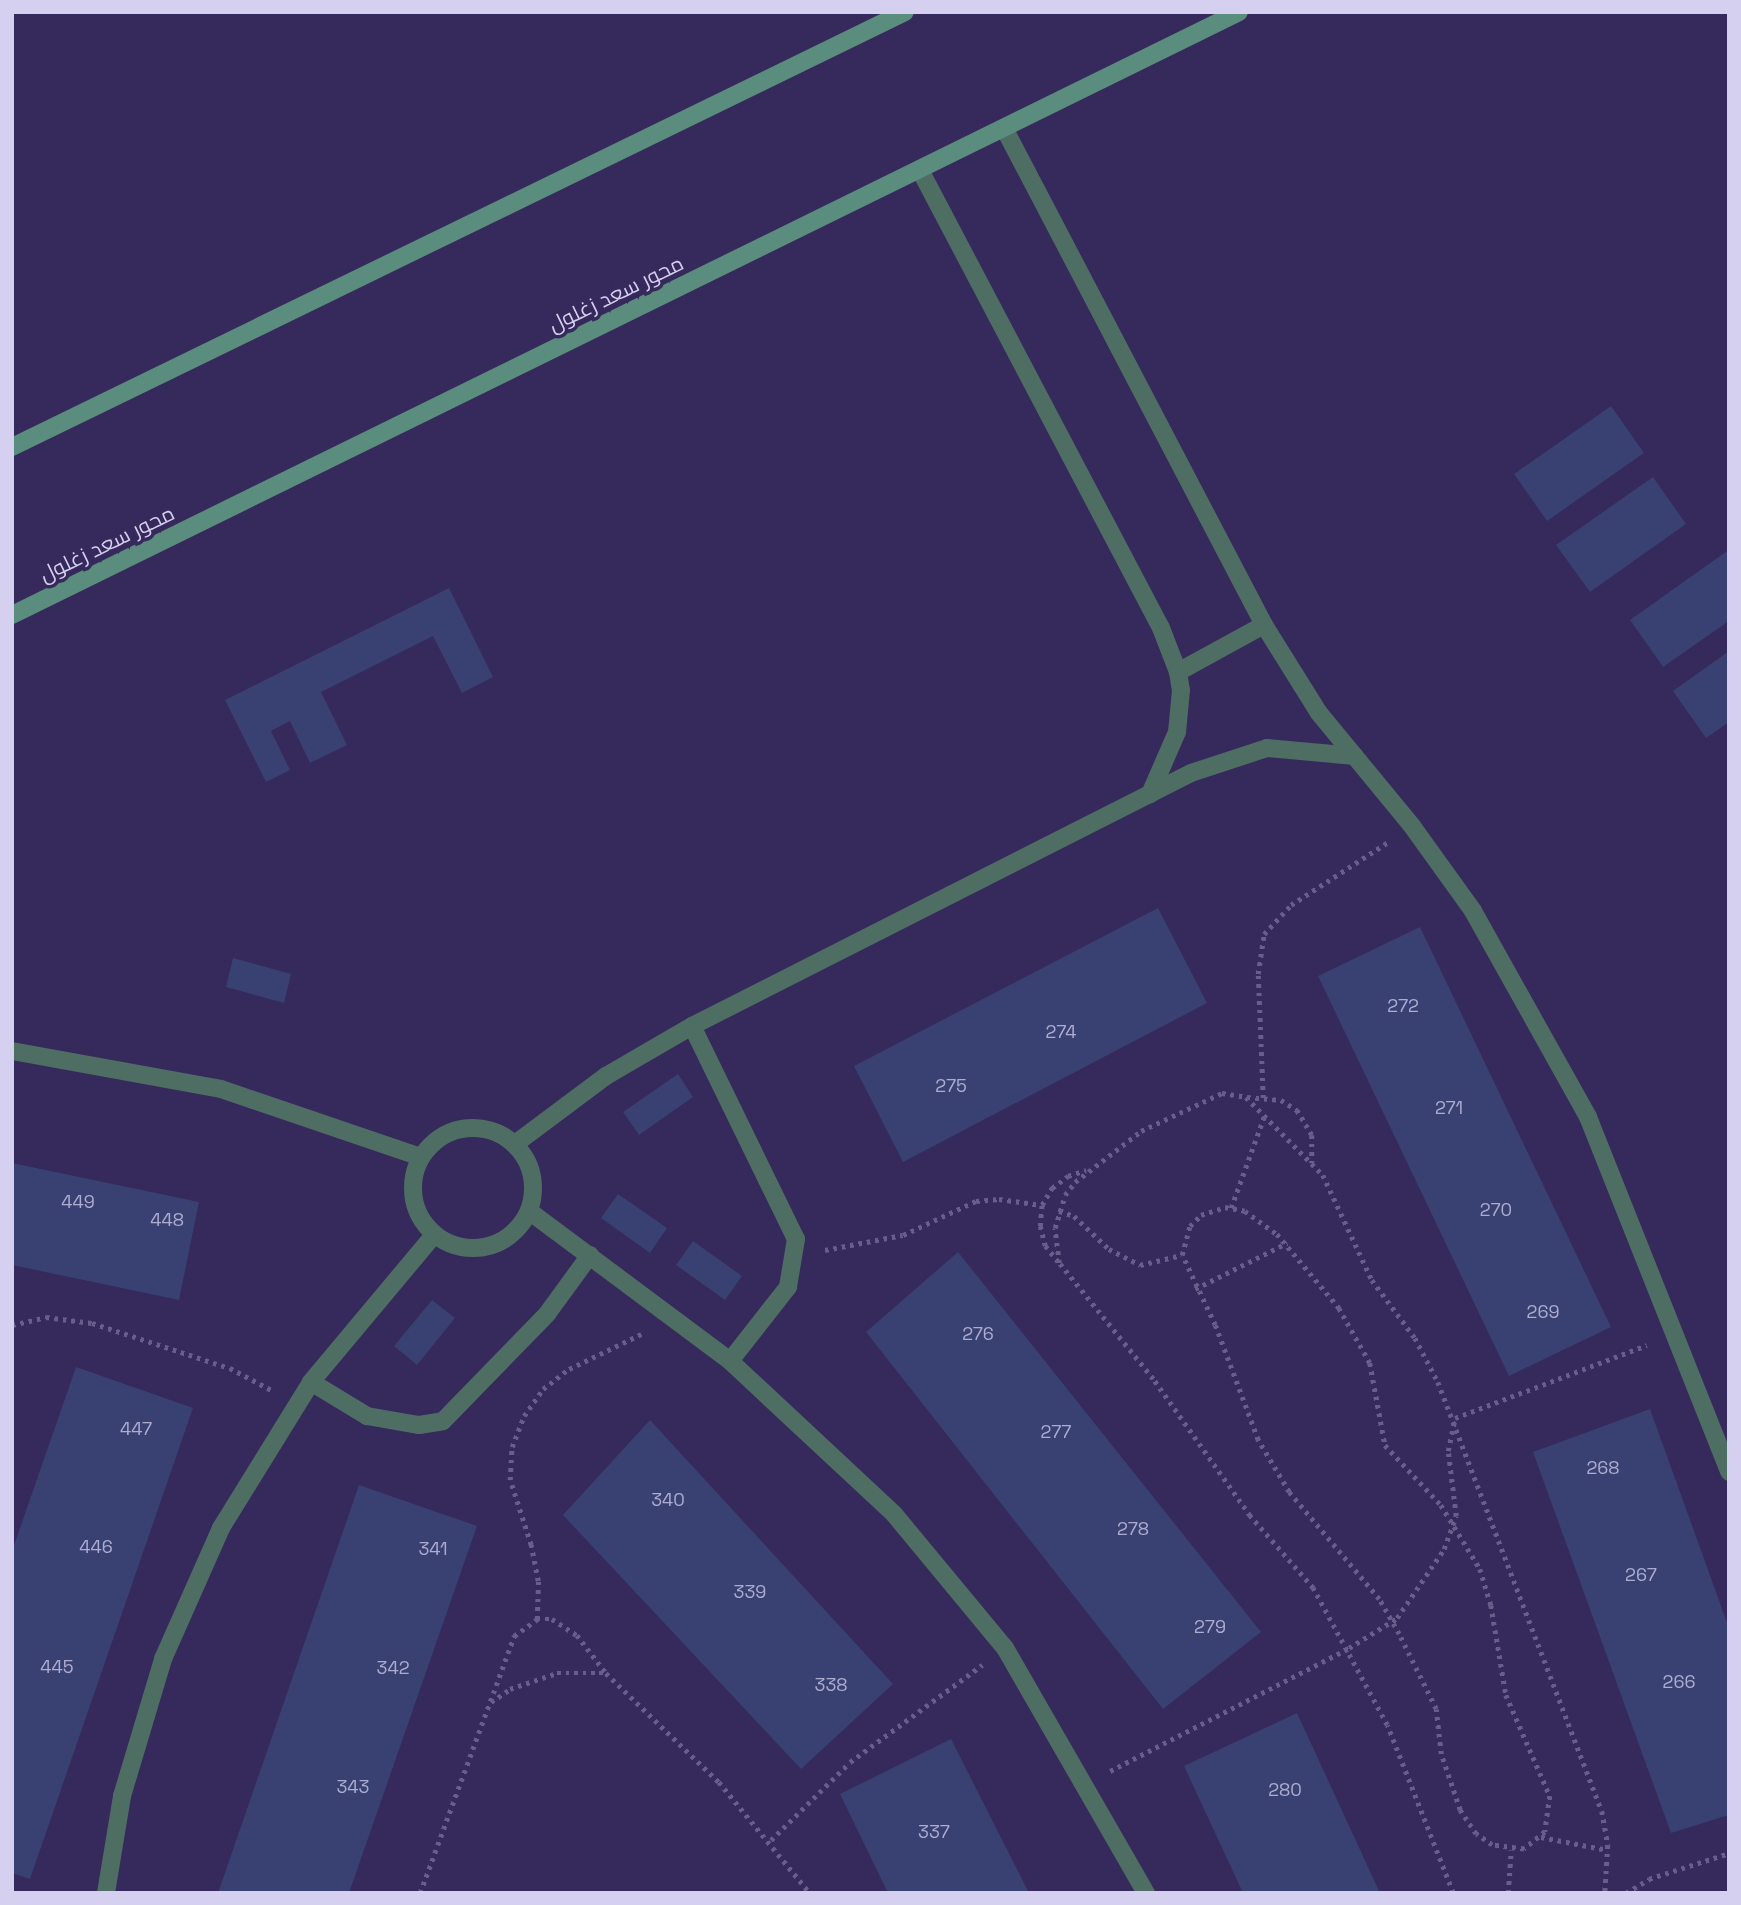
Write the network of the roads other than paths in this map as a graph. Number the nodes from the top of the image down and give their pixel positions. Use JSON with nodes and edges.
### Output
{"nodes":[{"id":1,"x":905,"y":12,"type":"edge"},
{"id":2,"x":1239,"y":12,"type":"edge"},
{"id":3,"x":1004,"y":128,"type":"junction"},
{"id":4,"x":920,"y":170,"type":"junction"},
{"id":5,"x":12,"y":447,"type":"edge"},
{"id":6,"x":12,"y":615,"type":"edge"},
{"id":7,"x":1264,"y":625,"type":"junction"},
{"id":8,"x":1178,"y":672,"type":"junction"},
{"id":9,"x":1355,"y":756,"type":"junction"},
{"id":10,"x":1150,"y":794,"type":"junction"},
{"id":11,"x":692,"y":1026,"type":"junction"},
{"id":12,"x":12,"y":1051,"type":"edge"},
{"id":13,"x":515,"y":1144,"type":"junction"},
{"id":14,"x":421,"y":1157,"type":"junction"},
{"id":15,"x":529,"y":1211,"type":"junction"},
{"id":16,"x":434,"y":1236,"type":"junction"},
{"id":17,"x":590,"y":1255,"type":"junction"},
{"id":18,"x":730,"y":1361,"type":"junction"},
{"id":19,"x":311,"y":1381,"type":"junction"},
{"id":20,"x":1729,"y":1472,"type":"edge"},
{"id":21,"x":106,"y":1893,"type":"edge"},
{"id":22,"x":1146,"y":1893,"type":"edge"}],
"edges":[{"from":1,"to":5,"type":"main road"},
{"from":2,"to":3,"type":"main road","name":"محور سعد زغلول"},
{"from":3,"to":4,"type":"main road","name":"محور سعد زغلول"},
{"from":3,"to":7,"type":"street"},
{"from":4,"to":6,"type":"main road","name":"محور سعد زغلول"},
{"from":4,"to":8,"type":"street"},
{"from":7,"to":8,"type":"street"},
{"from":7,"to":9,"type":"street"},
{"from":8,"to":10,"type":"street"},
{"from":9,"to":10,"type":"street"},
{"from":9,"to":20,"type":"street"},
{"from":10,"to":11,"type":"street"},
{"from":11,"to":13,"type":"street"},
{"from":11,"to":18,"type":"street"},
{"from":12,"to":14,"type":"street"},
{"from":13,"to":14,"type":"street"},
{"from":13,"to":15,"type":"street"},
{"from":14,"to":16,"type":"street"},
{"from":15,"to":16,"type":"street"},
{"from":15,"to":17,"type":"street"},
{"from":16,"to":19,"type":"street"},
{"from":17,"to":18,"type":"street"},
{"from":17,"to":19,"type":"street"},
{"from":18,"to":22,"type":"street"},
{"from":19,"to":21,"type":"street"}]}
